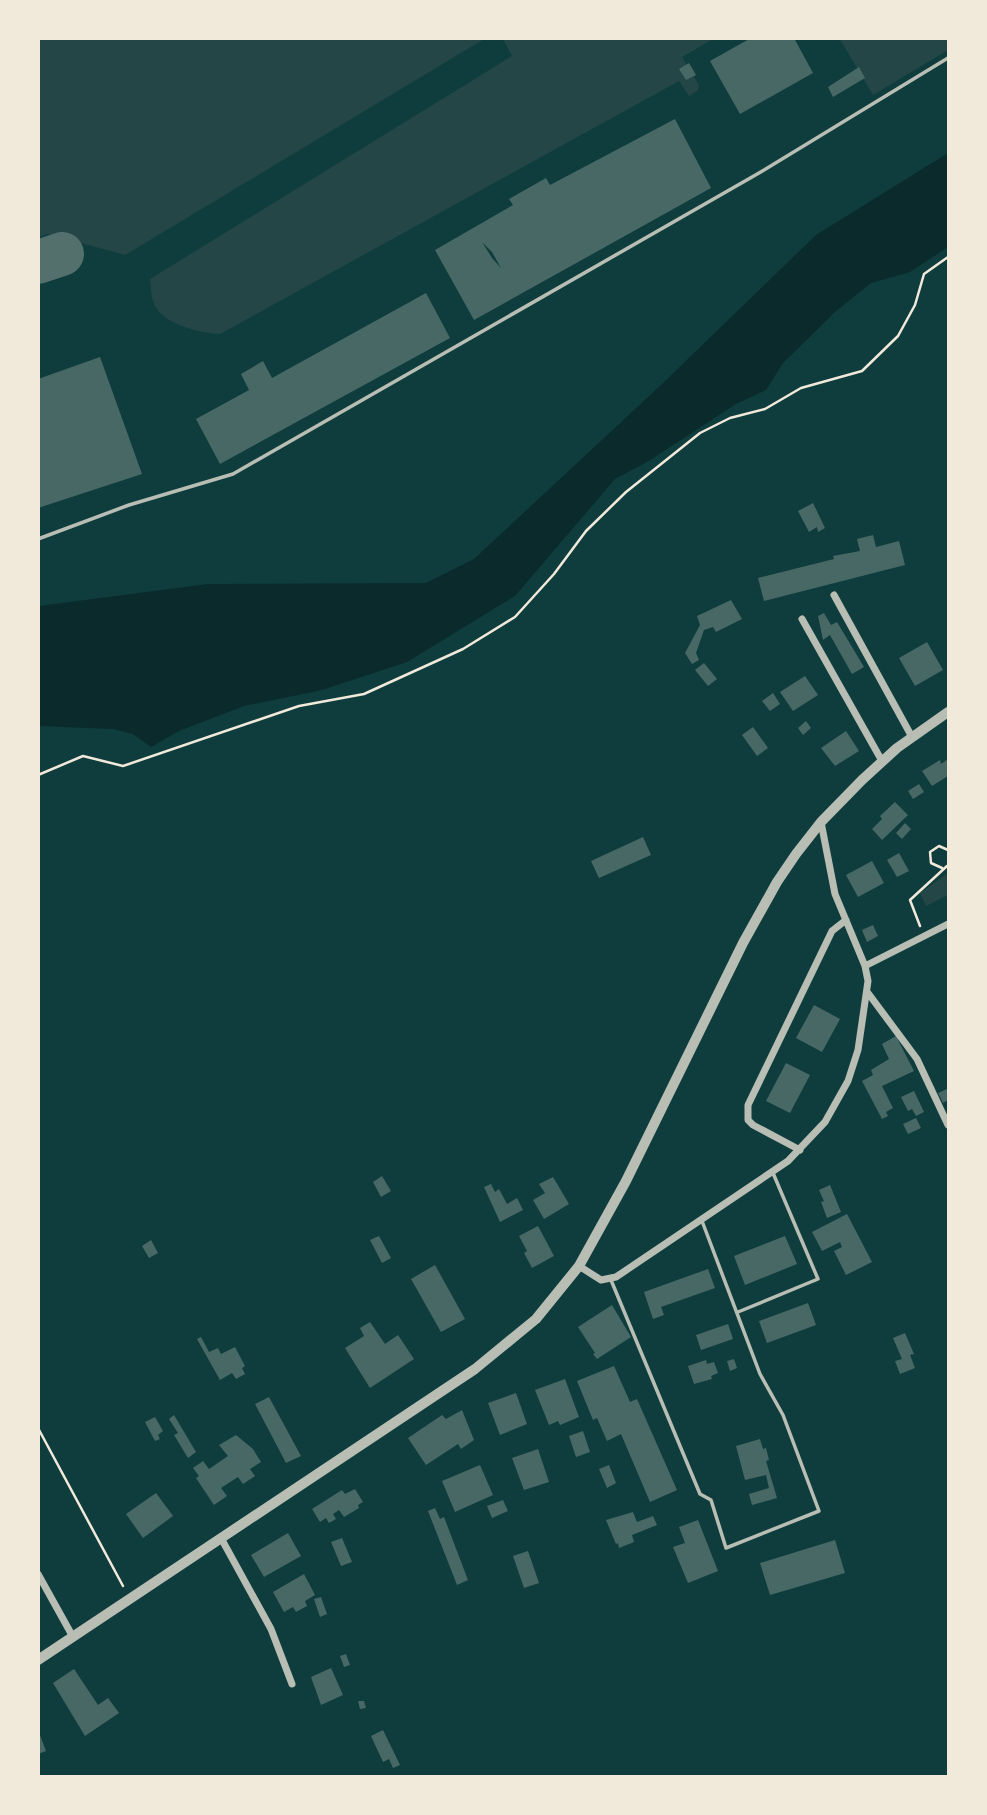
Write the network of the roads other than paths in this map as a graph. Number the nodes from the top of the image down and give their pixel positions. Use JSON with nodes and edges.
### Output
{"nodes":[{"id":1,"x":948,"y":58,"type":"edge"},
{"id":2,"x":38,"y":539,"type":"edge"},
{"id":3,"x":834,"y":595,"type":"dead end"},
{"id":4,"x":802,"y":619,"type":"dead end"},
{"id":5,"x":948,"y":712,"type":"edge"},
{"id":6,"x":912,"y":737,"type":"junction"},
{"id":7,"x":882,"y":761,"type":"junction"},
{"id":8,"x":821,"y":822,"type":"junction"},
{"id":9,"x":846,"y":920,"type":"junction"},
{"id":10,"x":948,"y":924,"type":"edge"},
{"id":11,"x":865,"y":966,"type":"junction"},
{"id":12,"x":868,"y":993,"type":"junction"},
{"id":13,"x":948,"y":1125,"type":"edge"},
{"id":14,"x":800,"y":1150,"type":"junction"},
{"id":15,"x":773,"y":1173,"type":"junction"},
{"id":16,"x":702,"y":1221,"type":"junction"},
{"id":17,"x":579,"y":1266,"type":"junction"},
{"id":18,"x":611,"y":1280,"type":"junction"},
{"id":19,"x":738,"y":1312,"type":"junction"},
{"id":20,"x":221,"y":1538,"type":"junction"},
{"id":21,"x":38,"y":1574,"type":"edge"},
{"id":22,"x":73,"y":1637,"type":"junction"},
{"id":23,"x":38,"y":1660,"type":"edge"},
{"id":24,"x":292,"y":1684,"type":"dead end"}],
"edges":[{"from":1,"to":2,"type":"lane"},
{"from":3,"to":6,"type":"street"},
{"from":4,"to":7,"type":"street"},
{"from":5,"to":6,"type":"street"},
{"from":6,"to":7,"type":"street"},
{"from":7,"to":8,"type":"street"},
{"from":8,"to":9,"type":"street"},
{"from":8,"to":17,"type":"street"},
{"from":9,"to":11,"type":"street"},
{"from":9,"to":14,"type":"street"},
{"from":10,"to":11,"type":"street"},
{"from":11,"to":12,"type":"street"},
{"from":12,"to":13,"type":"street"},
{"from":12,"to":14,"type":"street"},
{"from":14,"to":15,"type":"street"},
{"from":15,"to":16,"type":"street"},
{"from":15,"to":19,"type":"lane"},
{"from":16,"to":18,"type":"street"},
{"from":16,"to":19,"type":"lane"},
{"from":17,"to":18,"type":"street"},
{"from":17,"to":20,"type":"street"},
{"from":18,"to":19,"type":"lane"},
{"from":20,"to":22,"type":"street"},
{"from":20,"to":24,"type":"street"},
{"from":21,"to":22,"type":"street"},
{"from":22,"to":23,"type":"street"}]}
